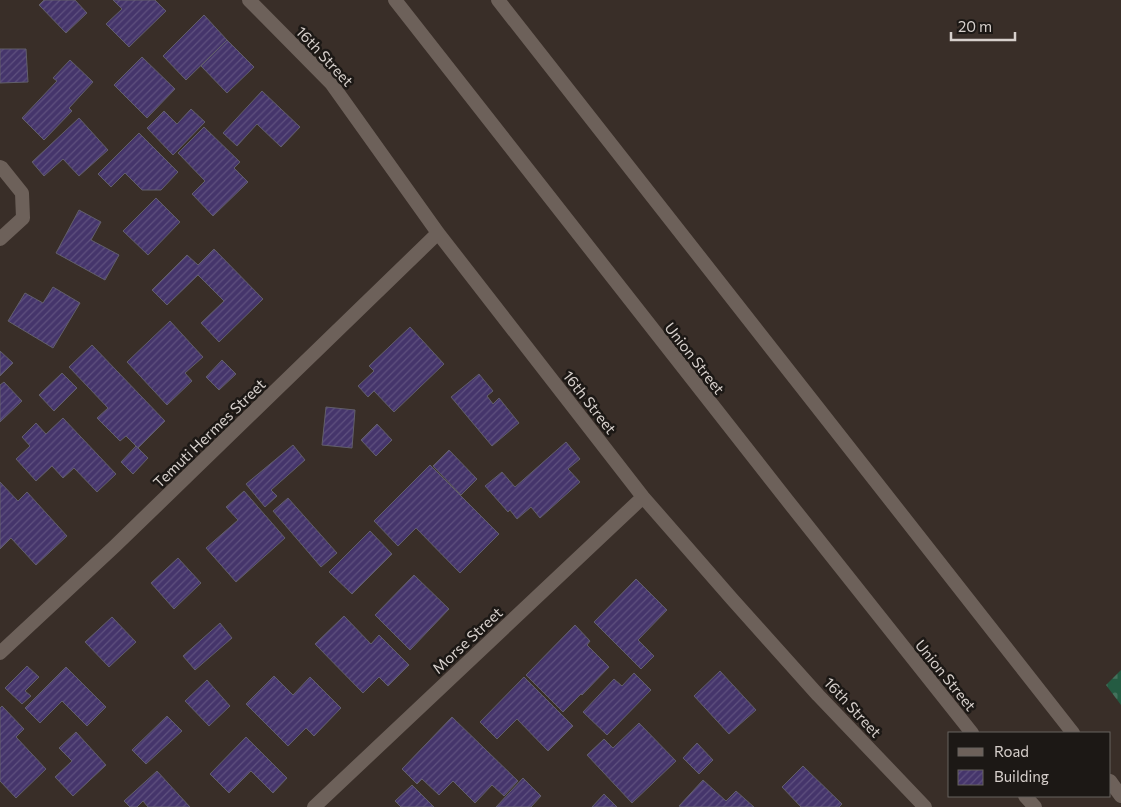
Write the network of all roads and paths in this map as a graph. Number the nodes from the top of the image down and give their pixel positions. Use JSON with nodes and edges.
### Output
{"nodes":[{"id":1,"x":249,"y":0,"type":"edge"},
{"id":2,"x":395,"y":0,"type":"edge"},
{"id":3,"x":498,"y":0,"type":"edge"},
{"id":4,"x":0,"y":167,"type":"edge"},
{"id":5,"x":438,"y":233,"type":"junction"},
{"id":6,"x":0,"y":239,"type":"edge"},
{"id":7,"x":643,"y":497,"type":"junction"},
{"id":8,"x":0,"y":653,"type":"edge"},
{"id":9,"x":971,"y":732,"type":"edge"},
{"id":10,"x":1072,"y":732,"type":"edge"},
{"id":11,"x":1111,"y":783,"type":"edge"},
{"id":12,"x":1121,"y":796,"type":"edge"},
{"id":13,"x":1026,"y":797,"type":"edge"},
{"id":14,"x":314,"y":807,"type":"edge"},
{"id":15,"x":925,"y":807,"type":"edge"},
{"id":16,"x":1035,"y":807,"type":"edge"}],
"edges":[{"from":1,"to":5,"type":"street","name":"16th Street"},
{"from":2,"to":9,"type":"street","name":"Union Street"},
{"from":3,"to":10,"type":"street"},
{"from":4,"to":6,"type":"street"},
{"from":5,"to":7,"type":"street","name":"16th Street"},
{"from":5,"to":8,"type":"street","name":"Temuti Hermes Street"},
{"from":7,"to":14,"type":"street","name":"Morse Street"},
{"from":7,"to":15,"type":"street","name":"16th Street"},
{"from":11,"to":12,"type":"street"},
{"from":13,"to":16,"type":"street"}]}
